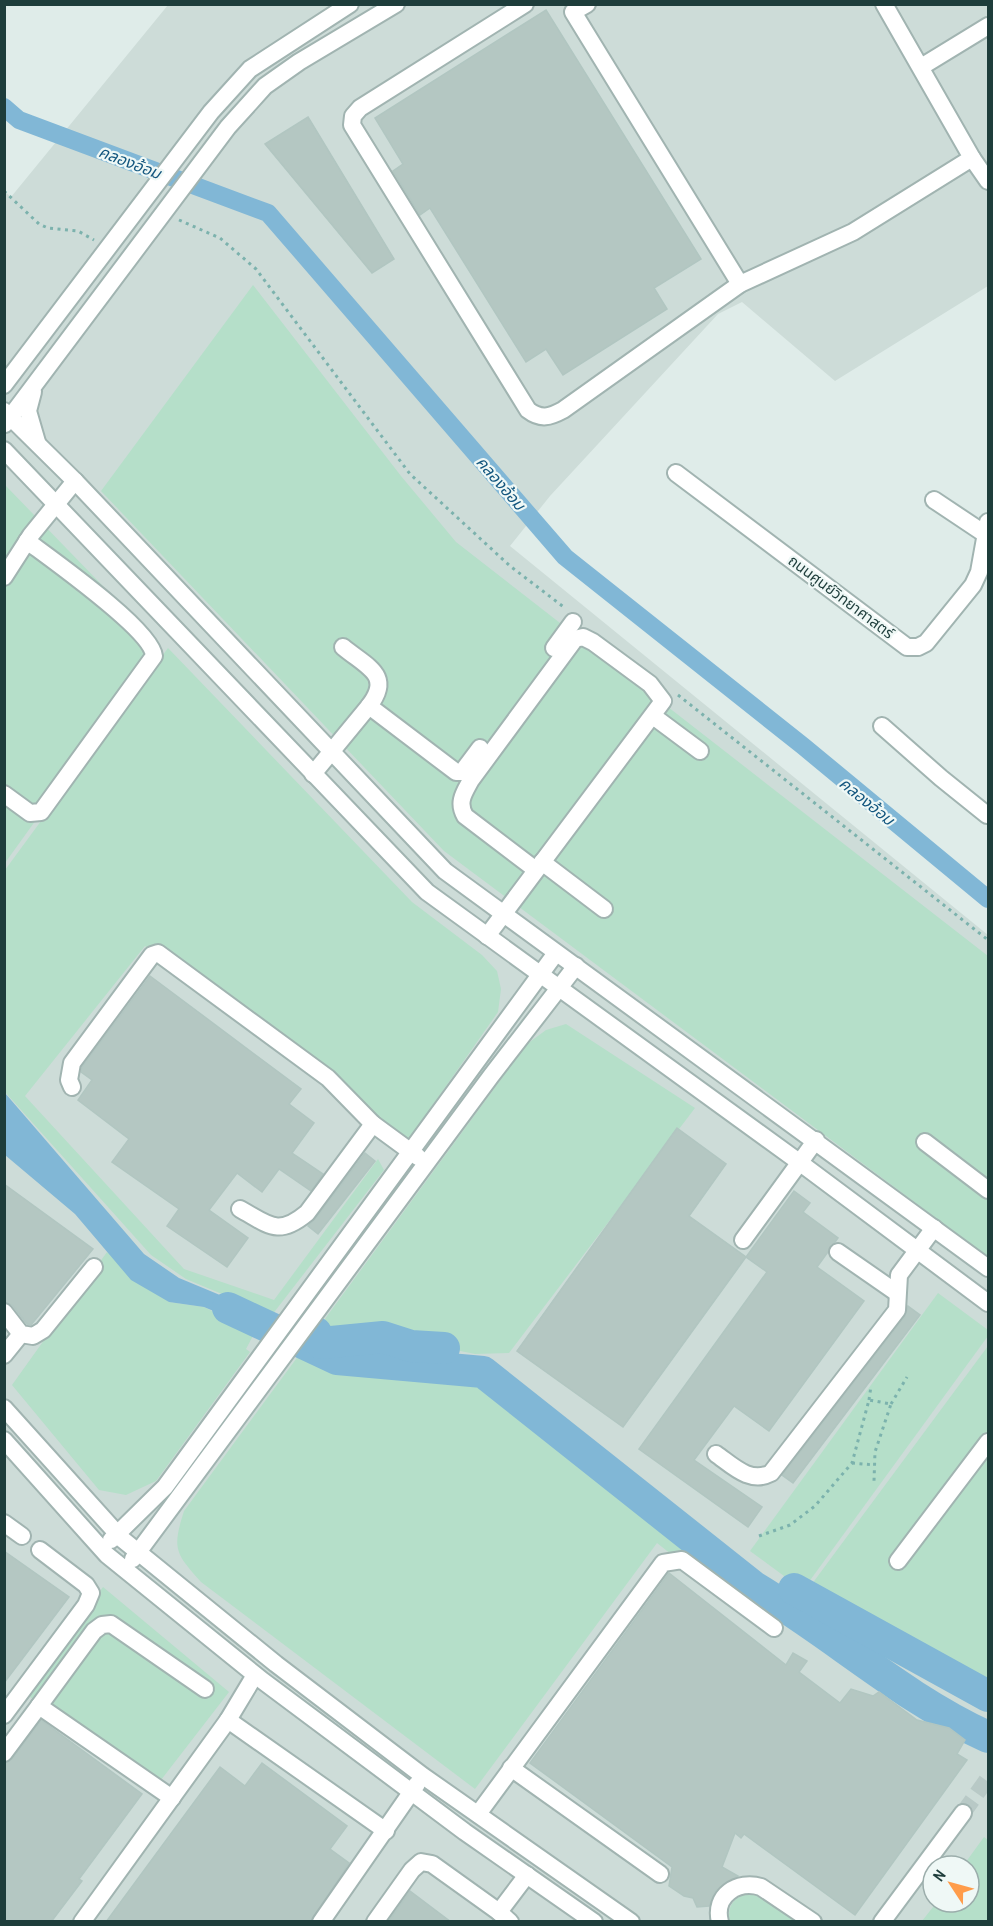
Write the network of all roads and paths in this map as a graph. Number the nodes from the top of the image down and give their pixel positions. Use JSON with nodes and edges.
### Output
{"nodes":[{"id":1,"x":350,"y":4,"type":"edge"},
{"id":2,"x":396,"y":4,"type":"edge"},
{"id":3,"x":525,"y":4,"type":"edge"},
{"id":4,"x":884,"y":4,"type":"edge"},
{"id":5,"x":575,"y":7,"type":"edge"},
{"id":6,"x":988,"y":27,"type":"edge"},
{"id":7,"x":921,"y":67,"type":"junction"},
{"id":8,"x":972,"y":158,"type":"junction"},
{"id":9,"x":988,"y":181,"type":"edge"},
{"id":10,"x":4,"y":191,"type":"edge"},
{"id":11,"x":163,"y":213,"type":"junction"},
{"id":12,"x":107,"y":248,"type":"junction"},
{"id":13,"x":740,"y":284,"type":"junction"},
{"id":14,"x":11,"y":370,"type":"edge"},
{"id":15,"x":35,"y":382,"type":"junction"},
{"id":16,"x":4,"y":385,"type":"edge"},
{"id":17,"x":6,"y":417,"type":"edge"},
{"id":18,"x":38,"y":445,"type":"junction"},
{"id":19,"x":4,"y":450,"type":"edge"},
{"id":20,"x":675,"y":473,"type":"dead end"},
{"id":21,"x":75,"y":481,"type":"junction"},
{"id":22,"x":934,"y":500,"type":"dead end"},
{"id":23,"x":57,"y":502,"type":"junction"},
{"id":24,"x":987,"y":537,"type":"edge"},
{"id":25,"x":27,"y":541,"type":"junction"},
{"id":26,"x":4,"y":577,"type":"edge"},
{"id":27,"x":570,"y":616,"type":"joint"},
{"id":28,"x":343,"y":647,"type":"dead end"},
{"id":29,"x":669,"y":688,"type":"dead end"},
{"id":30,"x":369,"y":706,"type":"junction"},
{"id":31,"x":653,"y":716,"type":"junction"},
{"id":32,"x":882,"y":726,"type":"dead end"},
{"id":33,"x":700,"y":751,"type":"dead end"},
{"id":34,"x":331,"y":752,"type":"junction"},
{"id":35,"x":313,"y":774,"type":"junction"},
{"id":36,"x":4,"y":794,"type":"edge"},
{"id":37,"x":988,"y":815,"type":"edge"},
{"id":38,"x":539,"y":866,"type":"junction"},
{"id":39,"x":604,"y":909,"type":"dead end"},
{"id":40,"x":503,"y":914,"type":"junction"},
{"id":41,"x":487,"y":936,"type":"junction"},
{"id":42,"x":988,"y":940,"type":"edge"},
{"id":43,"x":556,"y":953,"type":"junction"},
{"id":44,"x":576,"y":966,"type":"junction"},
{"id":45,"x":541,"y":976,"type":"junction"},
{"id":46,"x":558,"y":990,"type":"junction"},
{"id":47,"x":72,"y":1087,"type":"dead end"},
{"id":48,"x":373,"y":1124,"type":"junction"},
{"id":49,"x":816,"y":1140,"type":"junction"},
{"id":50,"x":925,"y":1142,"type":"dead end"},
{"id":51,"x":411,"y":1152,"type":"junction"},
{"id":52,"x":800,"y":1162,"type":"junction"},
{"id":53,"x":426,"y":1163,"type":"junction"},
{"id":54,"x":988,"y":1190,"type":"edge"},
{"id":55,"x":240,"y":1209,"type":"dead end"},
{"id":56,"x":934,"y":1228,"type":"junction"},
{"id":57,"x":743,"y":1240,"type":"dead end"},
{"id":58,"x":919,"y":1251,"type":"junction"},
{"id":59,"x":838,"y":1252,"type":"dead end"},
{"id":60,"x":94,"y":1267,"type":"dead end"},
{"id":61,"x":988,"y":1268,"type":"edge"},
{"id":62,"x":897,"y":1293,"type":"junction"},
{"id":63,"x":988,"y":1303,"type":"edge"},
{"id":64,"x":4,"y":1312,"type":"edge"},
{"id":65,"x":21,"y":1334,"type":"junction"},
{"id":66,"x":4,"y":1355,"type":"edge"},
{"id":67,"x":907,"y":1377,"type":"dead end"},
{"id":68,"x":871,"y":1386,"type":"dead end"},
{"id":69,"x":869,"y":1400,"type":"junction"},
{"id":70,"x":891,"y":1404,"type":"junction"},
{"id":71,"x":4,"y":1408,"type":"edge"},
{"id":72,"x":988,"y":1442,"type":"edge"},
{"id":73,"x":8,"y":1451,"type":"edge"},
{"id":74,"x":716,"y":1454,"type":"dead end"},
{"id":75,"x":852,"y":1463,"type":"junction"},
{"id":76,"x":874,"y":1466,"type":"junction"},
{"id":77,"x":874,"y":1481,"type":"dead end"},
{"id":78,"x":4,"y":1523,"type":"edge"},
{"id":79,"x":117,"y":1533,"type":"junction"},
{"id":80,"x":22,"y":1536,"type":"dead end"},
{"id":81,"x":759,"y":1536,"type":"dead end"},
{"id":82,"x":102,"y":1549,"type":"junction"},
{"id":83,"x":40,"y":1550,"type":"dead end"},
{"id":84,"x":138,"y":1552,"type":"junction"},
{"id":85,"x":898,"y":1561,"type":"dead end"},
{"id":86,"x":125,"y":1569,"type":"junction"},
{"id":87,"x":774,"y":1628,"type":"dead end"},
{"id":88,"x":255,"y":1675,"type":"junction"},
{"id":89,"x":205,"y":1689,"type":"dead end"},
{"id":90,"x":39,"y":1706,"type":"junction"},
{"id":91,"x":4,"y":1715,"type":"edge"},
{"id":92,"x":228,"y":1720,"type":"junction"},
{"id":93,"x":4,"y":1753,"type":"edge"},
{"id":94,"x":511,"y":1768,"type":"junction"},
{"id":95,"x":423,"y":1776,"type":"junction"},
{"id":96,"x":412,"y":1792,"type":"junction"},
{"id":97,"x":172,"y":1798,"type":"junction"},
{"id":98,"x":963,"y":1813,"type":"tunnel mouth"},
{"id":99,"x":478,"y":1814,"type":"junction"},
{"id":100,"x":386,"y":1831,"type":"junction"},
{"id":101,"x":660,"y":1874,"type":"dead end"},
{"id":102,"x":527,"y":1875,"type":"junction"},
{"id":103,"x":505,"y":1917,"type":"edge"},
{"id":104,"x":82,"y":1922,"type":"edge"},
{"id":105,"x":321,"y":1922,"type":"edge"},
{"id":106,"x":375,"y":1922,"type":"edge"},
{"id":107,"x":594,"y":1922,"type":"edge"},
{"id":108,"x":631,"y":1922,"type":"edge"},
{"id":109,"x":720,"y":1922,"type":"edge"},
{"id":110,"x":813,"y":1922,"type":"edge"},
{"id":111,"x":882,"y":1922,"type":"edge"}],
"edges":[{"from":1,"to":12,"type":"street"},
{"from":2,"to":11,"type":"street"},
{"from":3,"to":13,"type":"street"},
{"from":4,"to":7,"type":"street"},
{"from":5,"to":13,"type":"street"},
{"from":6,"to":7,"type":"street"},
{"from":7,"to":8,"type":"street"},
{"from":8,"to":9,"type":"street"},
{"from":8,"to":13,"type":"street"},
{"from":10,"to":12,"type":"path"},
{"from":11,"to":15,"type":"street"},
{"from":11,"to":27,"type":"path"},
{"from":12,"to":14,"type":"street"},
{"from":14,"to":16,"type":"street"},
{"from":15,"to":17,"type":"street"},
{"from":15,"to":18,"type":"street"},
{"from":17,"to":18,"type":"street"},
{"from":18,"to":21,"type":"street"},
{"from":19,"to":23,"type":"street"},
{"from":20,"to":24,"type":"street","name":"ถนนศูนย์วิทยาศาสตร์"},
{"from":21,"to":23,"type":"street"},
{"from":21,"to":34,"type":"street"},
{"from":22,"to":24,"type":"street"},
{"from":23,"to":25,"type":"street"},
{"from":23,"to":35,"type":"street"},
{"from":25,"to":26,"type":"street"},
{"from":25,"to":36,"type":"street"},
{"from":27,"to":30,"type":"street"},
{"from":28,"to":30,"type":"street"},
{"from":29,"to":42,"type":"path"},
{"from":30,"to":34,"type":"street"},
{"from":31,"to":33,"type":"street"},
{"from":31,"to":38,"type":"street"},
{"from":31,"to":38,"type":"street"},
{"from":32,"to":37,"type":"street"},
{"from":34,"to":35,"type":"street"},
{"from":34,"to":40,"type":"street"},
{"from":35,"to":41,"type":"street"},
{"from":38,"to":39,"type":"street"},
{"from":38,"to":40,"type":"street"},
{"from":40,"to":41,"type":"street"},
{"from":40,"to":43,"type":"street"},
{"from":41,"to":45,"type":"street"},
{"from":43,"to":44,"type":"street"},
{"from":43,"to":45,"type":"street"},
{"from":44,"to":46,"type":"street"},
{"from":44,"to":49,"type":"street"},
{"from":45,"to":46,"type":"street"},
{"from":45,"to":51,"type":"street"},
{"from":46,"to":52,"type":"street"},
{"from":46,"to":53,"type":"street"},
{"from":47,"to":48,"type":"street"},
{"from":48,"to":51,"type":"street"},
{"from":48,"to":55,"type":"street"},
{"from":49,"to":52,"type":"street"},
{"from":49,"to":56,"type":"street"},
{"from":50,"to":54,"type":"street"},
{"from":51,"to":53,"type":"street"},
{"from":51,"to":79,"type":"street"},
{"from":52,"to":57,"type":"street"},
{"from":52,"to":58,"type":"street"},
{"from":53,"to":84,"type":"street"},
{"from":56,"to":58,"type":"street"},
{"from":56,"to":61,"type":"street"},
{"from":58,"to":62,"type":"street"},
{"from":58,"to":63,"type":"street"},
{"from":59,"to":62,"type":"street"},
{"from":60,"to":65,"type":"street"},
{"from":62,"to":74,"type":"street"},
{"from":64,"to":65,"type":"street"},
{"from":65,"to":66,"type":"street"},
{"from":67,"to":70,"type":"path"},
{"from":68,"to":69,"type":"path"},
{"from":69,"to":70,"type":"path"},
{"from":69,"to":75,"type":"path"},
{"from":70,"to":76,"type":"path"},
{"from":71,"to":79,"type":"street"},
{"from":72,"to":85,"type":"street"},
{"from":73,"to":82,"type":"street"},
{"from":75,"to":76,"type":"path"},
{"from":75,"to":81,"type":"path"},
{"from":76,"to":77,"type":"path"},
{"from":78,"to":80,"type":"street"},
{"from":79,"to":82,"type":"street"},
{"from":79,"to":84,"type":"street"},
{"from":82,"to":86,"type":"street"},
{"from":83,"to":91,"type":"street"},
{"from":84,"to":86,"type":"street"},
{"from":84,"to":95,"type":"street"},
{"from":86,"to":88,"type":"street"},
{"from":87,"to":94,"type":"street"},
{"from":88,"to":92,"type":"street"},
{"from":88,"to":96,"type":"street"},
{"from":89,"to":90,"type":"street"},
{"from":90,"to":93,"type":"street"},
{"from":90,"to":97,"type":"street"},
{"from":92,"to":97,"type":"street"},
{"from":92,"to":100,"type":"street"},
{"from":94,"to":99,"type":"street"},
{"from":94,"to":101,"type":"street"},
{"from":95,"to":96,"type":"street"},
{"from":95,"to":99,"type":"street"},
{"from":96,"to":100,"type":"street"},
{"from":96,"to":102,"type":"street"},
{"from":97,"to":104,"type":"street"},
{"from":98,"to":111,"type":"street"},
{"from":99,"to":108,"type":"street"},
{"from":100,"to":105,"type":"street"},
{"from":102,"to":103,"type":"street"},
{"from":102,"to":107,"type":"street"},
{"from":103,"to":106,"type":"street"},
{"from":109,"to":110,"type":"street"}]}
